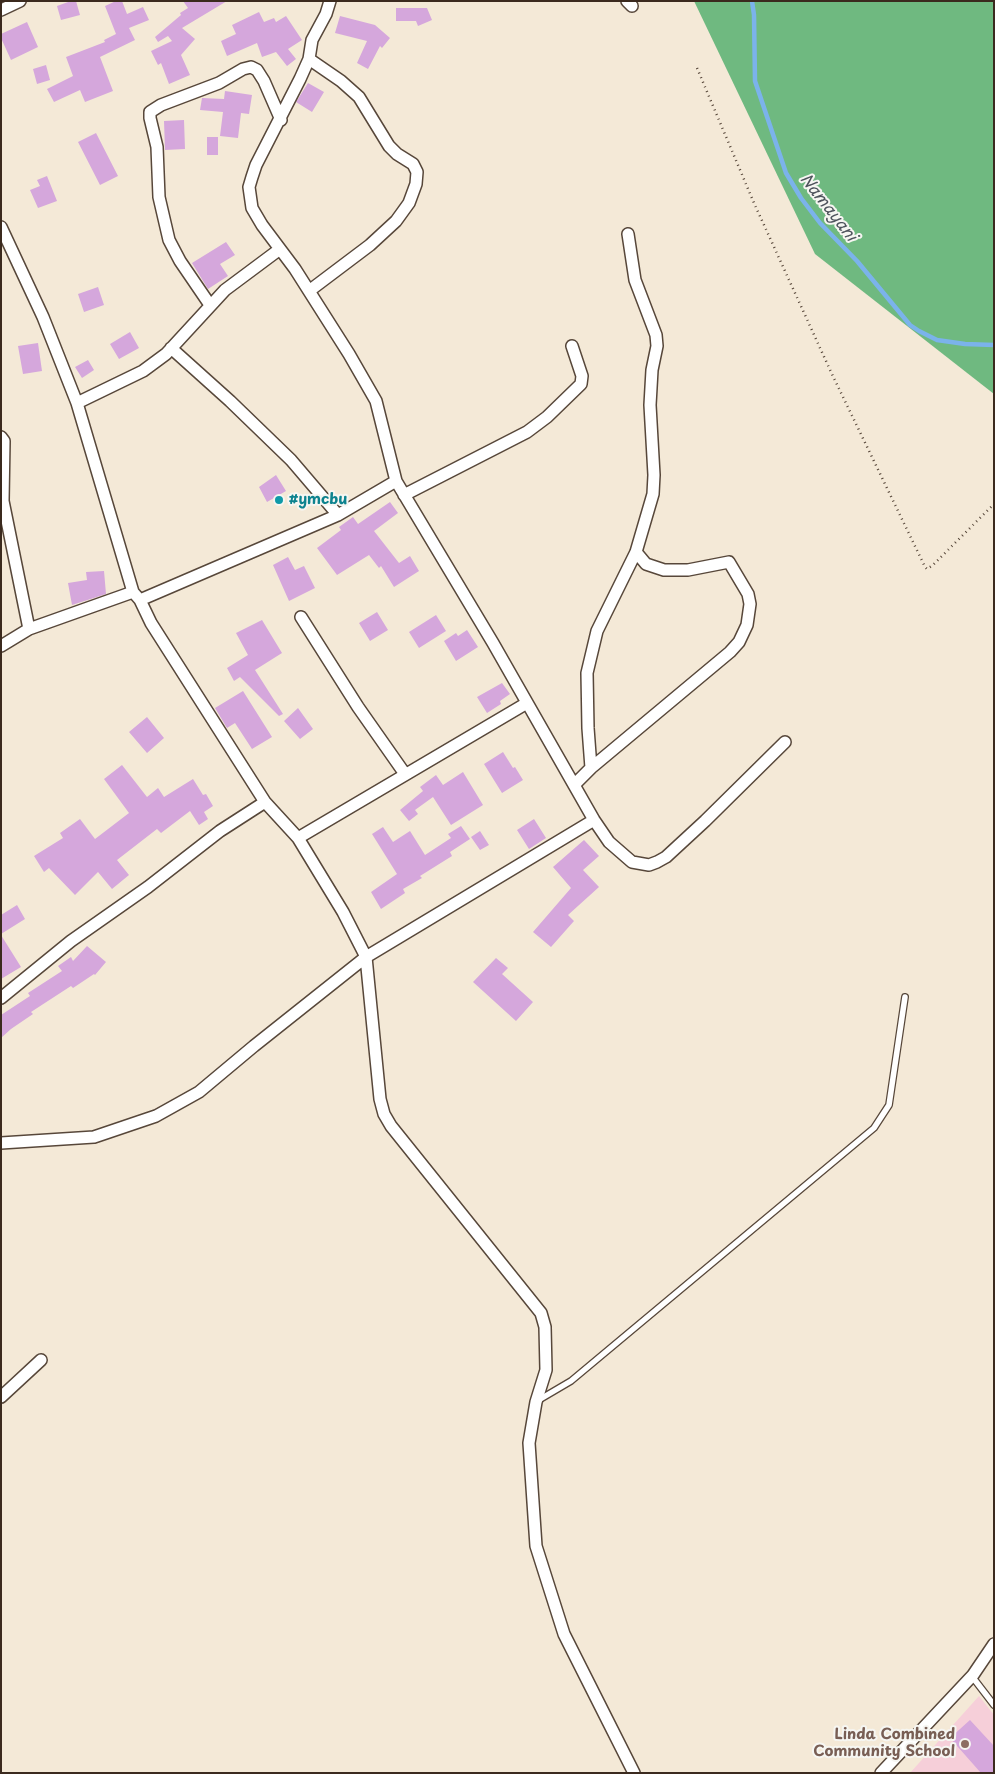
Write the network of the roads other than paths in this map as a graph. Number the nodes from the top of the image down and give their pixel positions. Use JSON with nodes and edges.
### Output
{"nodes":[{"id":1,"x":20,"y":1,"type":"edge"},
{"id":2,"x":334,"y":2,"type":"edge"},
{"id":3,"x":1,"y":10,"type":"edge"},
{"id":4,"x":309,"y":59,"type":"junction"},
{"id":5,"x":281,"y":120,"type":"junction"},
{"id":6,"x":1,"y":227,"type":"edge"},
{"id":7,"x":628,"y":234,"type":"dead end"},
{"id":8,"x":280,"y":249,"type":"junction"},
{"id":9,"x":308,"y":291,"type":"junction"},
{"id":10,"x":210,"y":305,"type":"junction"},
{"id":11,"x":572,"y":346,"type":"dead end"},
{"id":12,"x":171,"y":348,"type":"junction"},
{"id":13,"x":77,"y":403,"type":"junction"},
{"id":14,"x":1,"y":437,"type":"edge"},
{"id":15,"x":396,"y":481,"type":"junction"},
{"id":16,"x":404,"y":495,"type":"junction"},
{"id":17,"x":338,"y":515,"type":"junction"},
{"id":18,"x":636,"y":552,"type":"junction"},
{"id":19,"x":137,"y":596,"type":"junction"},
{"id":20,"x":301,"y":616,"type":"dead end"},
{"id":21,"x":29,"y":629,"type":"junction"},
{"id":22,"x":1,"y":646,"type":"edge"},
{"id":23,"x":527,"y":703,"type":"junction"},
{"id":24,"x":785,"y":742,"type":"dead end"},
{"id":25,"x":591,"y":768,"type":"junction"},
{"id":26,"x":405,"y":774,"type":"junction"},
{"id":27,"x":574,"y":785,"type":"junction"},
{"id":28,"x":265,"y":802,"type":"junction"},
{"id":29,"x":594,"y":820,"type":"junction"},
{"id":30,"x":298,"y":838,"type":"junction"},
{"id":31,"x":366,"y":957,"type":"junction"},
{"id":32,"x":905,"y":997,"type":"dead end"},
{"id":33,"x":1,"y":998,"type":"edge"},
{"id":34,"x":1,"y":1143,"type":"edge"},
{"id":35,"x":41,"y":1360,"type":"dead end"},
{"id":36,"x":1,"y":1397,"type":"edge"},
{"id":37,"x":536,"y":1402,"type":"junction"},
{"id":38,"x":994,"y":1644,"type":"edge"},
{"id":39,"x":973,"y":1675,"type":"junction"},
{"id":40,"x":994,"y":1705,"type":"edge"},
{"id":41,"x":634,"y":1773,"type":"edge"},
{"id":42,"x":881,"y":1773,"type":"edge"}],
"edges":[{"from":1,"to":3,"type":"street"},
{"from":2,"to":4,"type":"street"},
{"from":4,"to":5,"type":"street"},
{"from":4,"to":9,"type":"street"},
{"from":5,"to":8,"type":"street"},
{"from":5,"to":10,"type":"street"},
{"from":6,"to":13,"type":"street"},
{"from":7,"to":18,"type":"street"},
{"from":8,"to":9,"type":"street"},
{"from":8,"to":10,"type":"street"},
{"from":9,"to":15,"type":"street"},
{"from":10,"to":12,"type":"street"},
{"from":11,"to":16,"type":"street"},
{"from":12,"to":13,"type":"street"},
{"from":12,"to":17,"type":"street"},
{"from":13,"to":19,"type":"street"},
{"from":14,"to":21,"type":"street"},
{"from":15,"to":16,"type":"street"},
{"from":15,"to":17,"type":"street"},
{"from":16,"to":23,"type":"street"},
{"from":17,"to":19,"type":"street"},
{"from":18,"to":25,"type":"street"},
{"from":18,"to":25,"type":"street"},
{"from":19,"to":21,"type":"street"},
{"from":19,"to":28,"type":"street"},
{"from":20,"to":26,"type":"street"},
{"from":21,"to":22,"type":"street"},
{"from":23,"to":26,"type":"street"},
{"from":23,"to":27,"type":"street"},
{"from":24,"to":29,"type":"street"},
{"from":25,"to":27,"type":"street"},
{"from":26,"to":30,"type":"street"},
{"from":27,"to":29,"type":"street"},
{"from":28,"to":30,"type":"street"},
{"from":28,"to":33,"type":"street"},
{"from":29,"to":31,"type":"street"},
{"from":30,"to":31,"type":"street"},
{"from":31,"to":34,"type":"street"},
{"from":31,"to":37,"type":"street"},
{"from":32,"to":37,"type":"lane"},
{"from":35,"to":36,"type":"street"},
{"from":37,"to":41,"type":"street"},
{"from":38,"to":39,"type":"street"},
{"from":39,"to":40,"type":"lane"},
{"from":39,"to":42,"type":"street"}]}
